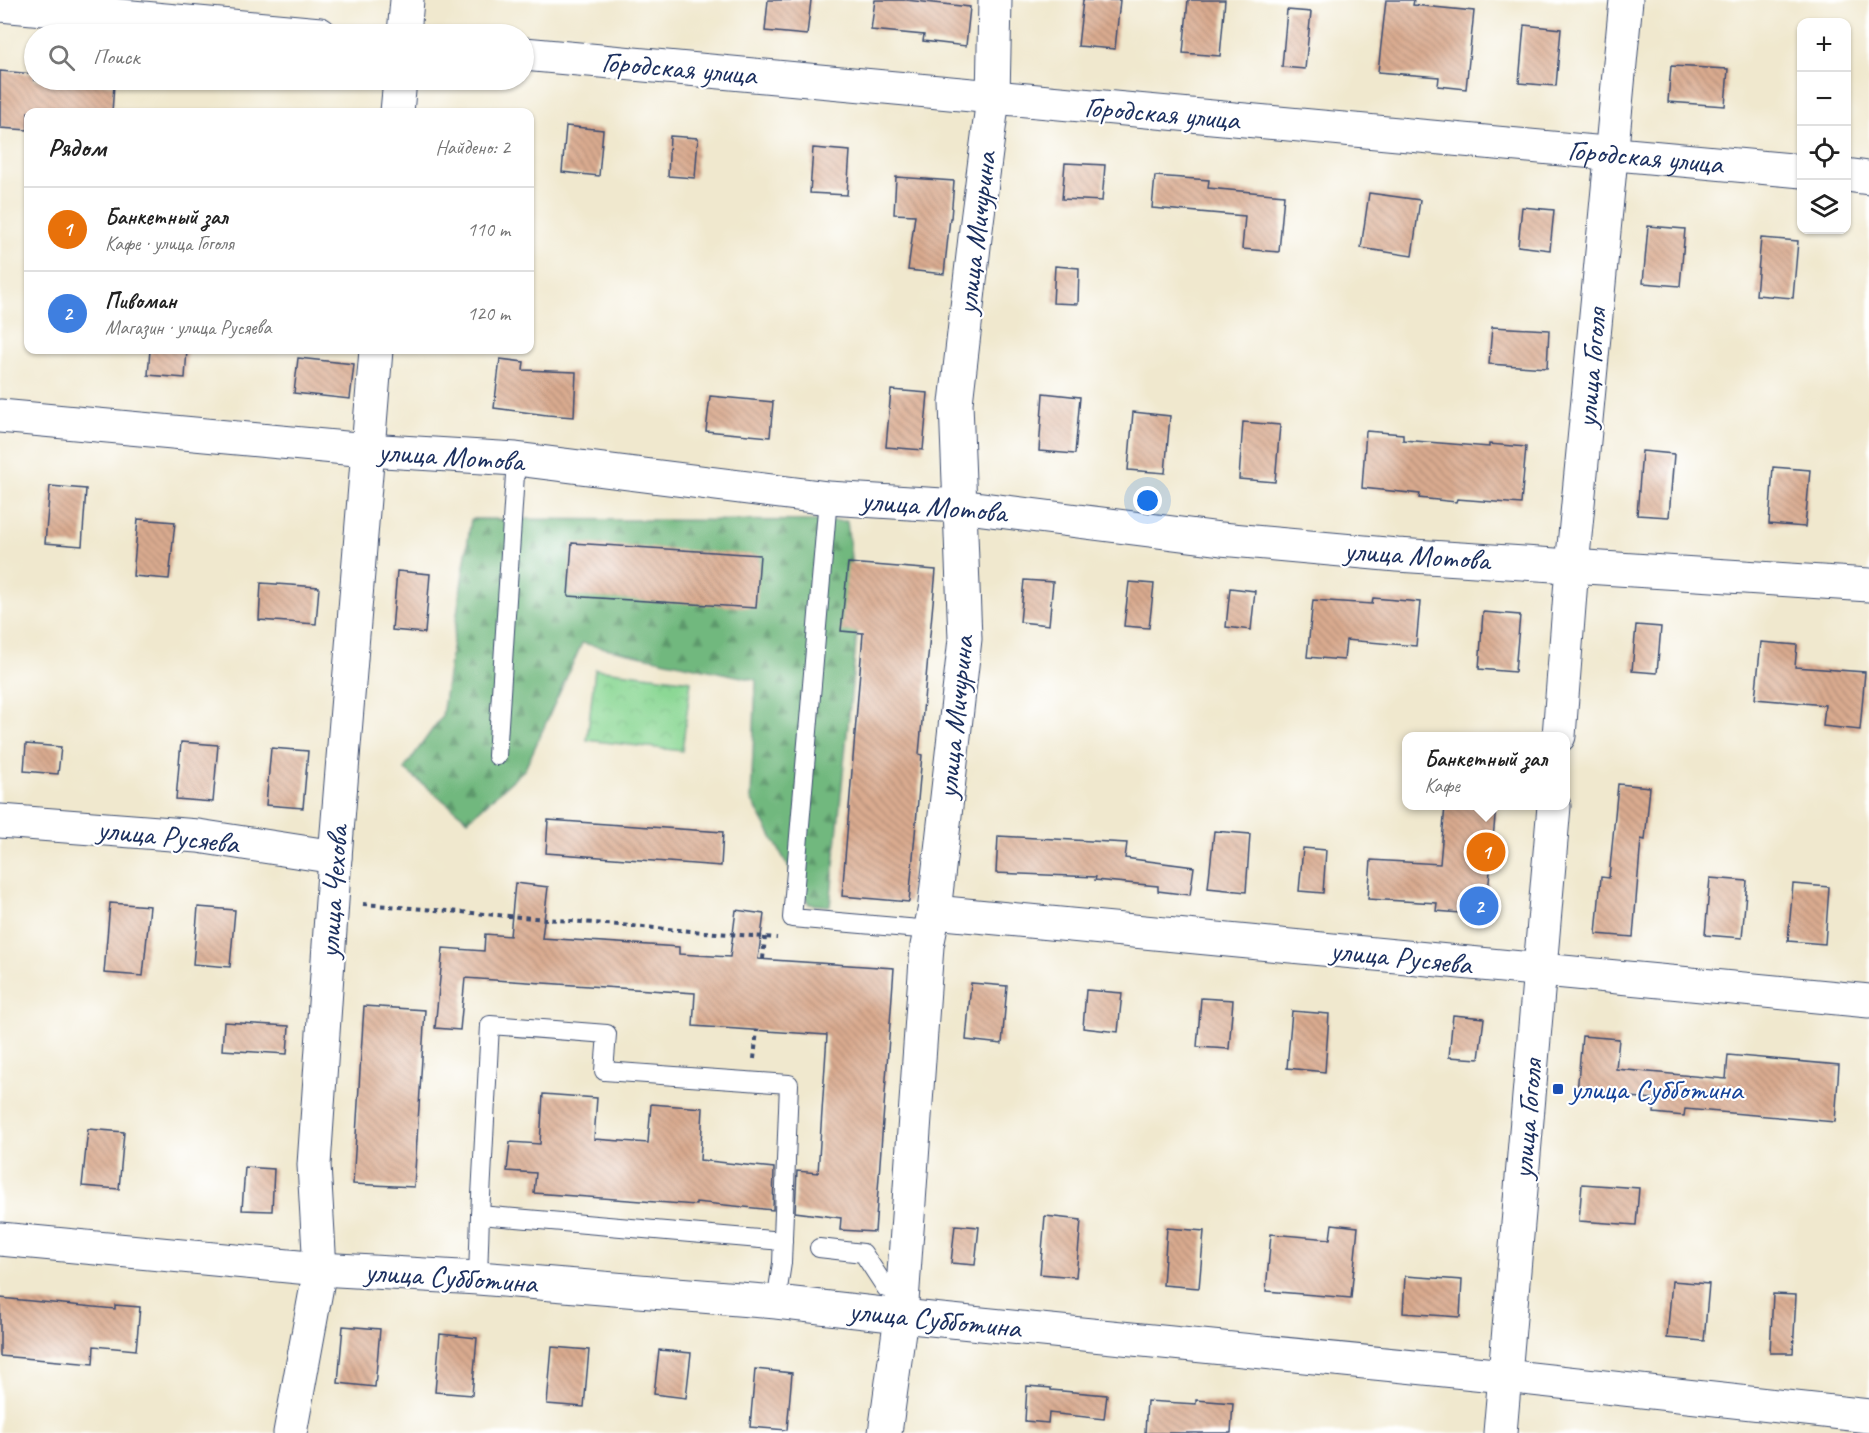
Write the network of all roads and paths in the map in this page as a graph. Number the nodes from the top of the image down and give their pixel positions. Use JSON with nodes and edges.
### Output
{"nodes":[{"id":1,"x":407,"y":0,"type":"edge"},
{"id":2,"x":995,"y":0,"type":"edge"},
{"id":3,"x":1626,"y":0,"type":"edge"},
{"id":4,"x":0,"y":5,"type":"edge"},
{"id":5,"x":210,"y":24,"type":"edge"},
{"id":6,"x":405,"y":24,"type":"edge"},
{"id":7,"x":534,"y":55,"type":"edge"},
{"id":8,"x":399,"y":90,"type":"edge"},
{"id":9,"x":993,"y":98,"type":"junction"},
{"id":10,"x":397,"y":108,"type":"edge"},
{"id":11,"x":1612,"y":153,"type":"junction"},
{"id":12,"x":1797,"y":171,"type":"edge"},
{"id":13,"x":1851,"y":176,"type":"edge"},
{"id":14,"x":1869,"y":178,"type":"edge"},
{"id":15,"x":376,"y":354,"type":"edge"},
{"id":16,"x":0,"y":416,"type":"edge"},
{"id":17,"x":367,"y":450,"type":"junction"},
{"id":18,"x":516,"y":459,"type":"junction"},
{"id":19,"x":828,"y":498,"type":"junction"},
{"id":20,"x":959,"y":506,"type":"junction"},
{"id":21,"x":1572,"y":567,"type":"junction"},
{"id":22,"x":1869,"y":585,"type":"edge"},
{"id":23,"x":1559,"y":732,"type":"edge"},
{"id":24,"x":496,"y":756,"type":"dead end"},
{"id":25,"x":1554,"y":810,"type":"edge"},
{"id":26,"x":0,"y":821,"type":"edge"},
{"id":27,"x":335,"y":857,"type":"junction"},
{"id":28,"x":362,"y":904,"type":"dead end"},
{"id":29,"x":932,"y":921,"type":"junction"},
{"id":30,"x":765,"y":938,"type":"junction"},
{"id":31,"x":788,"y":939,"type":"dead end"},
{"id":32,"x":763,"y":959,"type":"dead end"},
{"id":33,"x":1540,"y":969,"type":"junction"},
{"id":34,"x":1869,"y":1001,"type":"edge"},
{"id":35,"x":480,"y":1215,"type":"junction"},
{"id":36,"x":0,"y":1239,"type":"edge"},
{"id":37,"x":783,"y":1241,"type":"junction"},
{"id":38,"x":819,"y":1248,"type":"dead end"},
{"id":39,"x":320,"y":1269,"type":"junction"},
{"id":40,"x":478,"y":1278,"type":"junction"},
{"id":41,"x":777,"y":1302,"type":"junction"},
{"id":42,"x":902,"y":1303,"type":"junction"},
{"id":43,"x":1505,"y":1376,"type":"junction"},
{"id":44,"x":1869,"y":1416,"type":"edge"},
{"id":45,"x":290,"y":1433,"type":"edge"},
{"id":46,"x":885,"y":1433,"type":"edge"},
{"id":47,"x":1500,"y":1433,"type":"edge"}],
"edges":[{"from":1,"to":6,"type":"street"},
{"from":2,"to":9,"type":"street","name":"улица Мичурина"},
{"from":3,"to":11,"type":"street","name":"улица Гоголя"},
{"from":4,"to":5,"type":"street"},
{"from":7,"to":9,"type":"street","name":"Городская улица"},
{"from":8,"to":10,"type":"street"},
{"from":9,"to":11,"type":"street","name":"Городская улица"},
{"from":9,"to":20,"type":"street","name":"улица Мичурина"},
{"from":11,"to":12,"type":"street","name":"Городская улица"},
{"from":11,"to":21,"type":"street","name":"улица Гоголя"},
{"from":13,"to":14,"type":"street"},
{"from":15,"to":17,"type":"street","name":"улица Чехова"},
{"from":16,"to":17,"type":"street","name":"улица Мотова"},
{"from":17,"to":18,"type":"street","name":"улица Мотова"},
{"from":17,"to":27,"type":"street","name":"улица Чехова"},
{"from":18,"to":19,"type":"street","name":"улица Мотова"},
{"from":18,"to":24,"type":"lane"},
{"from":19,"to":20,"type":"street","name":"улица Мотова"},
{"from":19,"to":29,"type":"lane"},
{"from":20,"to":21,"type":"street","name":"улица Мотова"},
{"from":20,"to":29,"type":"street","name":"улица Мичурина"},
{"from":21,"to":22,"type":"street","name":"улица Мотова"},
{"from":21,"to":23,"type":"street","name":"улица Гоголя"},
{"from":25,"to":33,"type":"street","name":"улица Гоголя"},
{"from":26,"to":27,"type":"street","name":"улица Русяева"},
{"from":27,"to":39,"type":"street","name":"улица Чехова"},
{"from":28,"to":30,"type":"path"},
{"from":29,"to":33,"type":"street","name":"улица Русяева"},
{"from":29,"to":42,"type":"street","name":"улица Мичурина"},
{"from":30,"to":31,"type":"path"},
{"from":30,"to":32,"type":"path"},
{"from":33,"to":34,"type":"street","name":"улица Русяева"},
{"from":33,"to":43,"type":"street","name":"улица Гоголя"},
{"from":35,"to":37,"type":"lane"},
{"from":35,"to":37,"type":"lane"},
{"from":35,"to":40,"type":"lane"},
{"from":36,"to":39,"type":"street","name":"улица Субботина"},
{"from":37,"to":41,"type":"lane"},
{"from":38,"to":42,"type":"lane"},
{"from":39,"to":40,"type":"street","name":"улица Субботина"},
{"from":39,"to":45,"type":"street","name":"улица Чехова"},
{"from":40,"to":41,"type":"street","name":"улица Субботина"},
{"from":41,"to":42,"type":"street","name":"улица Субботина"},
{"from":42,"to":43,"type":"street","name":"улица Субботина"},
{"from":42,"to":46,"type":"street","name":"улица Мичурина"},
{"from":43,"to":44,"type":"street","name":"улица Субботина"},
{"from":43,"to":47,"type":"street","name":"улица Гоголя"}]}
